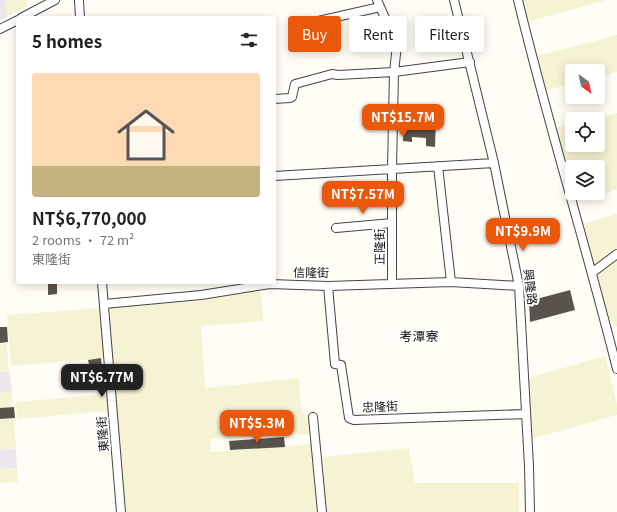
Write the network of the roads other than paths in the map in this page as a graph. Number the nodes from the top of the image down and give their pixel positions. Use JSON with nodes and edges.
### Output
{"nodes":[{"id":1,"x":55,"y":0,"type":"edge"},
{"id":2,"x":79,"y":0,"type":"edge"},
{"id":3,"x":454,"y":0,"type":"edge"},
{"id":4,"x":518,"y":0,"type":"edge"},
{"id":5,"x":378,"y":4,"type":"edge"},
{"id":6,"x":26,"y":16,"type":"edge"},
{"id":7,"x":80,"y":16,"type":"edge"},
{"id":8,"x":335,"y":16,"type":"edge"},
{"id":9,"x":16,"y":21,"type":"edge"},
{"id":10,"x":0,"y":28,"type":"edge"},
{"id":11,"x":470,"y":62,"type":"junction"},
{"id":12,"x":394,"y":72,"type":"junction"},
{"id":13,"x":276,"y":98,"type":"edge"},
{"id":14,"x":494,"y":163,"type":"junction"},
{"id":15,"x":438,"y":166,"type":"junction"},
{"id":16,"x":392,"y":169,"type":"junction"},
{"id":17,"x":276,"y":176,"type":"edge"},
{"id":18,"x":392,"y":223,"type":"junction"},
{"id":19,"x":336,"y":228,"type":"dead end"},
{"id":20,"x":617,"y":254,"type":"edge"},
{"id":21,"x":593,"y":272,"type":"junction"},
{"id":22,"x":451,"y":282,"type":"junction"},
{"id":23,"x":102,"y":284,"type":"edge"},
{"id":24,"x":392,"y":284,"type":"junction"},
{"id":25,"x":328,"y":286,"type":"junction"},
{"id":26,"x":519,"y":286,"type":"junction"},
{"id":27,"x":104,"y":304,"type":"junction"},
{"id":28,"x":617,"y":369,"type":"edge"},
{"id":29,"x":526,"y":414,"type":"junction"},
{"id":30,"x":314,"y":417,"type":"dead end"},
{"id":31,"x":121,"y":512,"type":"edge"},
{"id":32,"x":322,"y":512,"type":"edge"},
{"id":33,"x":530,"y":512,"type":"edge"}],
"edges":[{"from":1,"to":6,"type":"street"},
{"from":2,"to":7,"type":"street"},
{"from":3,"to":11,"type":"street","name":"興隆路"},
{"from":4,"to":21,"type":"street"},
{"from":5,"to":8,"type":"street"},
{"from":5,"to":12,"type":"street","name":"正隆街"},
{"from":9,"to":10,"type":"street"},
{"from":11,"to":12,"type":"street"},
{"from":11,"to":14,"type":"street","name":"興隆路"},
{"from":12,"to":13,"type":"street"},
{"from":12,"to":16,"type":"street","name":"正隆街"},
{"from":14,"to":15,"type":"street"},
{"from":14,"to":26,"type":"street","name":"興隆路"},
{"from":15,"to":16,"type":"street"},
{"from":15,"to":22,"type":"street"},
{"from":16,"to":17,"type":"street"},
{"from":16,"to":18,"type":"street","name":"正隆街"},
{"from":18,"to":19,"type":"street"},
{"from":18,"to":24,"type":"street","name":"正隆街"},
{"from":20,"to":21,"type":"street"},
{"from":21,"to":28,"type":"street"},
{"from":22,"to":24,"type":"street","name":"信隆街"},
{"from":22,"to":26,"type":"street","name":"信隆街"},
{"from":23,"to":27,"type":"street","name":"東隆街"},
{"from":24,"to":25,"type":"street","name":"信隆街"},
{"from":25,"to":27,"type":"street","name":"信隆街"},
{"from":25,"to":29,"type":"street","name":"忠隆街"},
{"from":26,"to":29,"type":"street","name":"興隆路"},
{"from":27,"to":31,"type":"street","name":"東隆街"},
{"from":29,"to":33,"type":"street","name":"興隆路"},
{"from":30,"to":32,"type":"street"}]}
